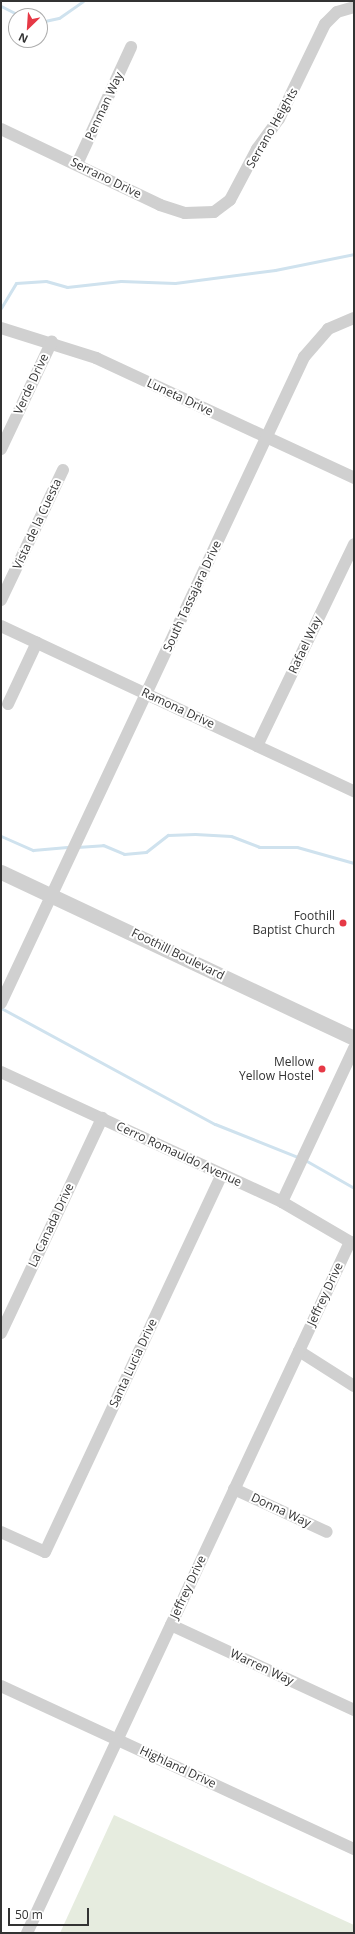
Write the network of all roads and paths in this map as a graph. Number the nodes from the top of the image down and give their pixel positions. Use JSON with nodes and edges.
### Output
{"nodes":[{"id":1,"x":354,"y":7,"type":"edge"},
{"id":2,"x":131,"y":47,"type":"dead end"},
{"id":3,"x":1,"y":129,"type":"edge"},
{"id":4,"x":77,"y":164,"type":"junction"},
{"id":5,"x":214,"y":212,"type":"joint"},
{"id":6,"x":354,"y":318,"type":"edge"},
{"id":7,"x":1,"y":328,"type":"edge"},
{"id":8,"x":52,"y":341,"type":"junction"},
{"id":9,"x":266,"y":437,"type":"junction"},
{"id":10,"x":1,"y":449,"type":"edge"},
{"id":11,"x":63,"y":470,"type":"dead end"},
{"id":12,"x":354,"y":478,"type":"edge"},
{"id":13,"x":354,"y":544,"type":"edge"},
{"id":14,"x":1,"y":600,"type":"edge"},
{"id":15,"x":1,"y":626,"type":"edge"},
{"id":16,"x":37,"y":642,"type":"junction"},
{"id":17,"x":146,"y":693,"type":"junction"},
{"id":18,"x":8,"y":704,"type":"dead end"},
{"id":19,"x":257,"y":746,"type":"junction"},
{"id":20,"x":354,"y":791,"type":"edge"},
{"id":21,"x":1,"y":872,"type":"edge"},
{"id":22,"x":53,"y":894,"type":"junction"},
{"id":23,"x":1,"y":1003,"type":"edge"},
{"id":24,"x":354,"y":1038,"type":"edge"},
{"id":25,"x":354,"y":1048,"type":"edge"},
{"id":26,"x":1,"y":1072,"type":"edge"},
{"id":27,"x":102,"y":1118,"type":"junction"},
{"id":28,"x":222,"y":1174,"type":"junction"},
{"id":29,"x":282,"y":1202,"type":"junction"},
{"id":30,"x":352,"y":1243,"type":"edge"},
{"id":31,"x":1,"y":1333,"type":"edge"},
{"id":32,"x":299,"y":1351,"type":"junction"},
{"id":33,"x":354,"y":1386,"type":"edge"},
{"id":34,"x":234,"y":1489,"type":"junction"},
{"id":35,"x":1,"y":1532,"type":"edge"},
{"id":36,"x":327,"y":1532,"type":"dead end"},
{"id":37,"x":171,"y":1625,"type":"junction"},
{"id":38,"x":1,"y":1686,"type":"edge"},
{"id":39,"x":354,"y":1710,"type":"edge"},
{"id":40,"x":118,"y":1738,"type":"junction"},
{"id":41,"x":354,"y":1849,"type":"edge"},
{"id":42,"x":27,"y":1933,"type":"edge"}],
"edges":[{"from":1,"to":5,"type":"street","name":"Serrano Heights"},
{"from":2,"to":4,"type":"street","name":"Penman Way"},
{"from":3,"to":4,"type":"street","name":"Serrano Drive"},
{"from":4,"to":5,"type":"street","name":"Serrano Drive"},
{"from":6,"to":9,"type":"street","name":"South Tassajara Drive"},
{"from":7,"to":8,"type":"street","name":"Luneta Drive"},
{"from":8,"to":9,"type":"street","name":"Luneta Drive"},
{"from":8,"to":10,"type":"street","name":"Verde Drive"},
{"from":9,"to":12,"type":"street","name":"Luneta Drive"},
{"from":9,"to":17,"type":"street","name":"South Tassajara Drive"},
{"from":11,"to":14,"type":"street","name":"Vista de la Cuesta"},
{"from":13,"to":19,"type":"street","name":"Rafael Way"},
{"from":15,"to":16,"type":"street","name":"Ramona Drive"},
{"from":16,"to":17,"type":"street","name":"Ramona Drive"},
{"from":16,"to":18,"type":"street"},
{"from":17,"to":19,"type":"street","name":"Ramona Drive"},
{"from":17,"to":22,"type":"street","name":"South Tassajara Drive"},
{"from":19,"to":20,"type":"street","name":"Ramona Drive"},
{"from":21,"to":22,"type":"street","name":"Foothill Boulevard"},
{"from":22,"to":23,"type":"street","name":"South Tassajara Drive"},
{"from":22,"to":24,"type":"street","name":"Foothill Boulevard"},
{"from":25,"to":29,"type":"street"},
{"from":26,"to":27,"type":"street","name":"Cerro Romauldo Avenue"},
{"from":27,"to":28,"type":"street","name":"Cerro Romauldo Avenue"},
{"from":27,"to":31,"type":"street","name":"La Canada Drive"},
{"from":28,"to":29,"type":"street","name":"Cerro Romauldo Avenue"},
{"from":28,"to":35,"type":"street","name":"Santa Lucia Drive"},
{"from":29,"to":30,"type":"street","name":"Cerro Romauldo Avenue"},
{"from":30,"to":32,"type":"street","name":"Jeffrey Drive"},
{"from":32,"to":33,"type":"street"},
{"from":32,"to":34,"type":"street","name":"Jeffrey Drive"},
{"from":34,"to":36,"type":"street","name":"Donna Way"},
{"from":34,"to":37,"type":"street","name":"Jeffrey Drive"},
{"from":37,"to":39,"type":"street","name":"Warren Way"},
{"from":37,"to":40,"type":"street","name":"Jeffrey Drive"},
{"from":38,"to":40,"type":"street","name":"Highland Drive"},
{"from":40,"to":41,"type":"street","name":"Highland Drive"},
{"from":40,"to":42,"type":"street","name":"Jeffrey Drive"}]}
